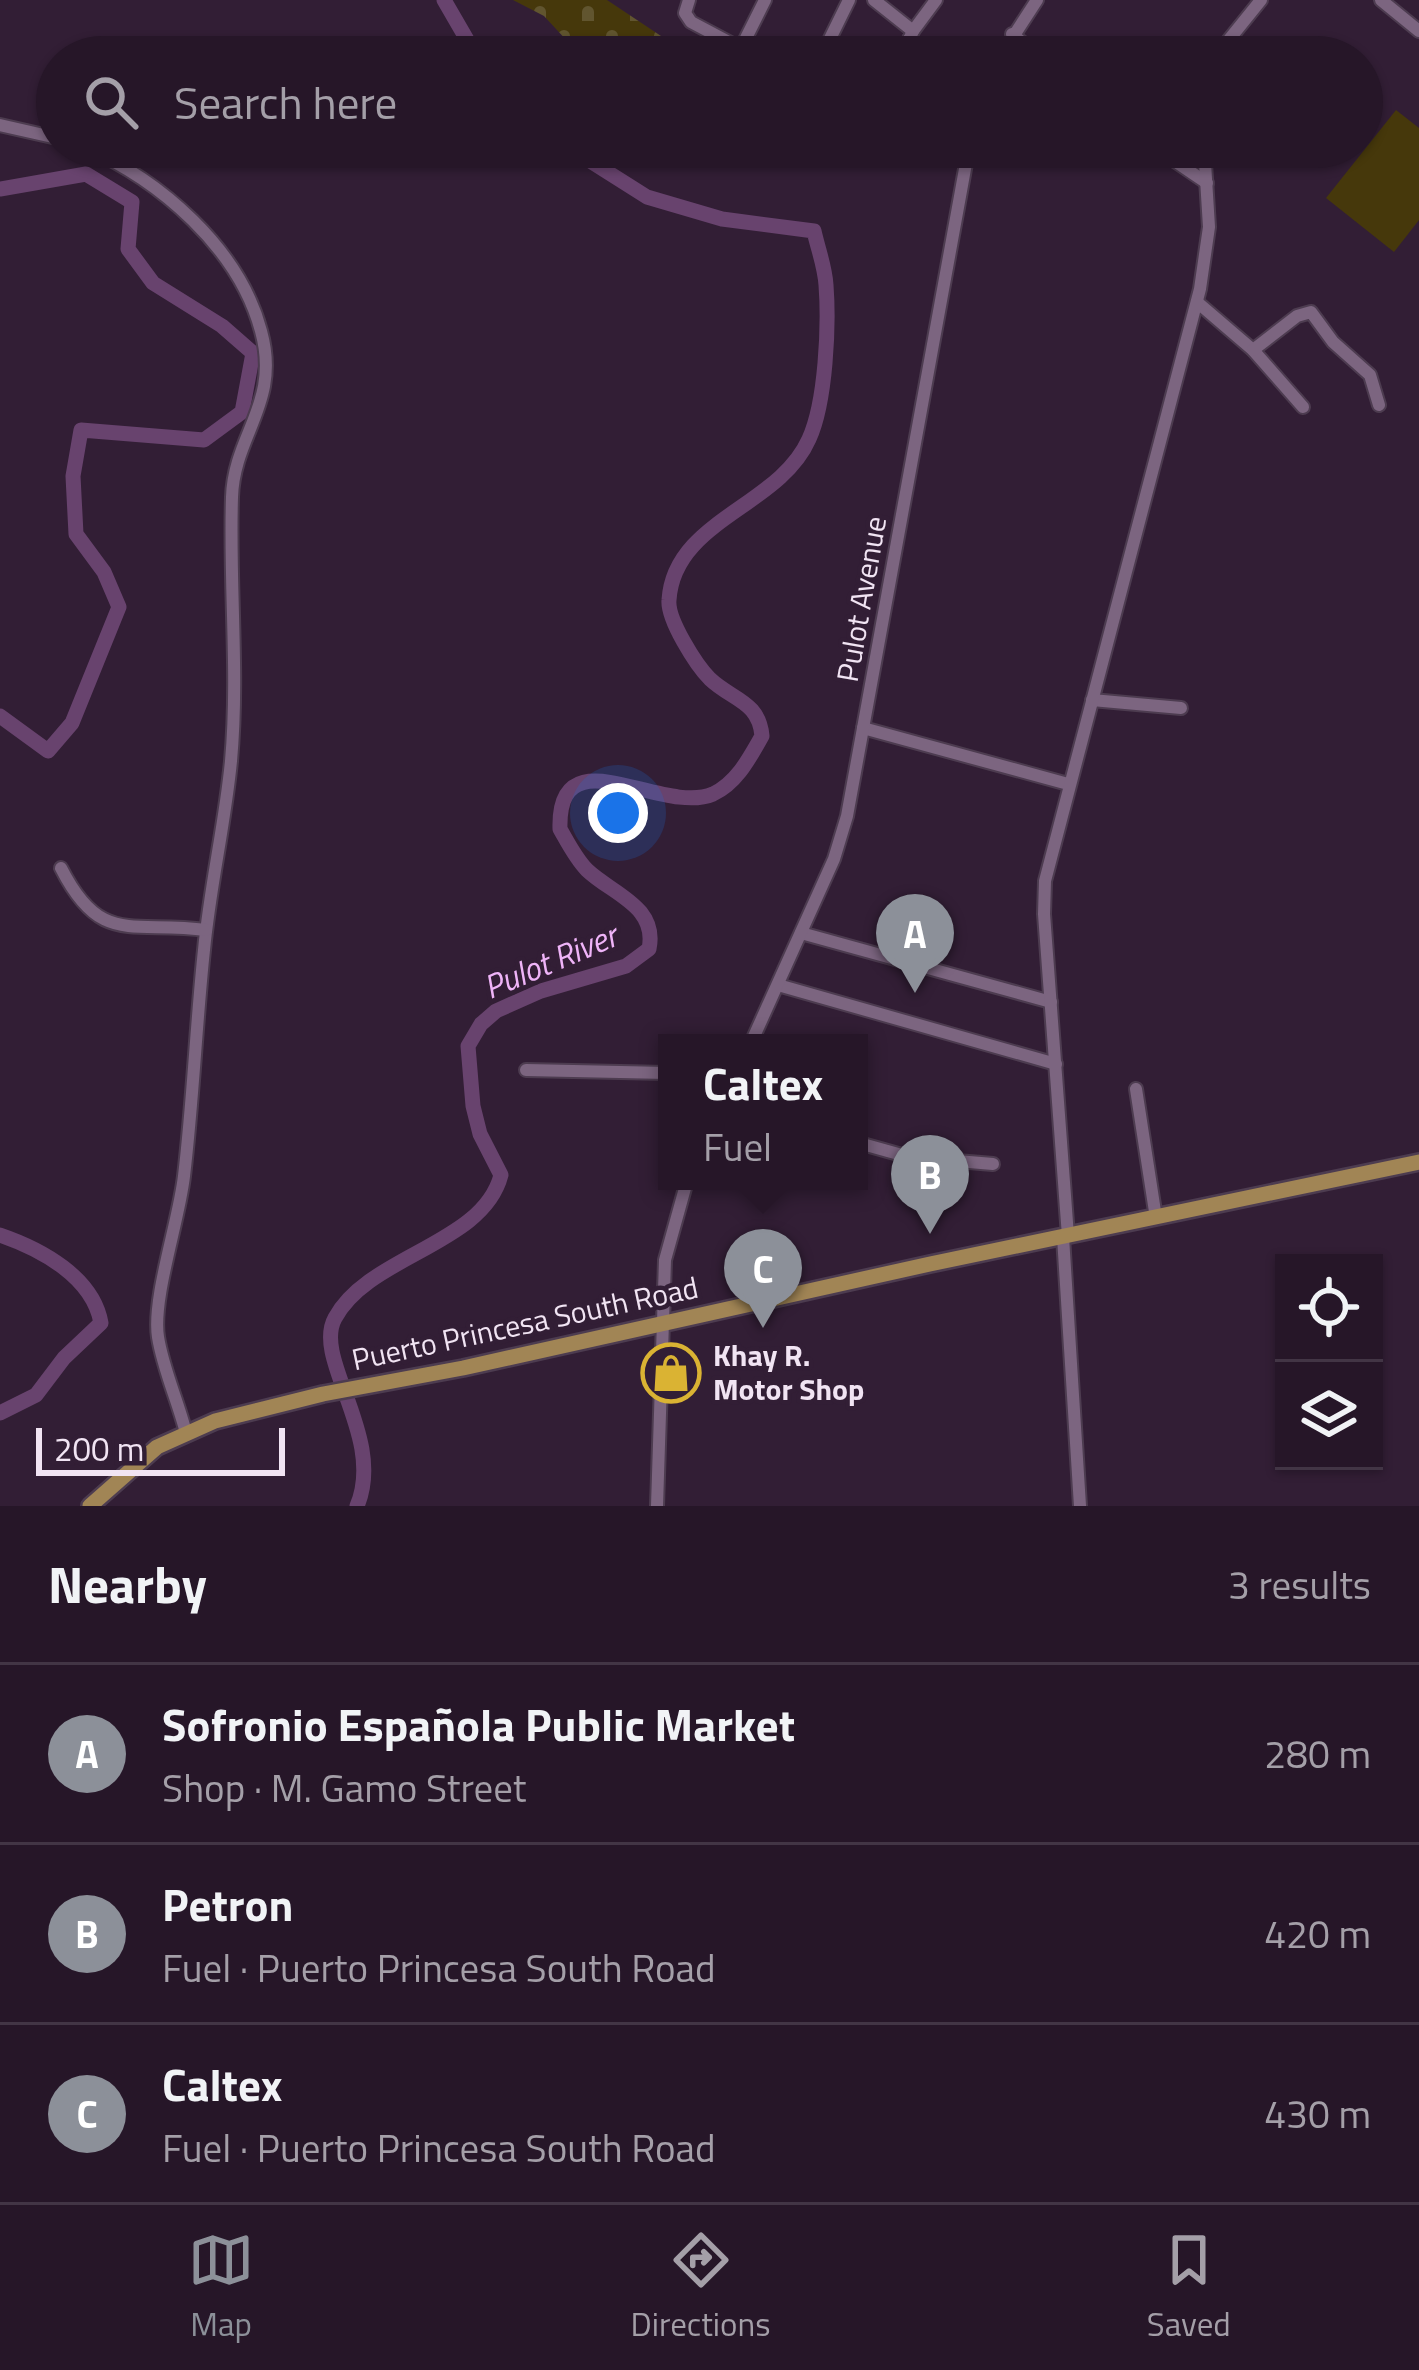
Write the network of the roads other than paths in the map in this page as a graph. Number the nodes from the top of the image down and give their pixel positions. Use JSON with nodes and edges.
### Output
{"nodes":[{"id":1,"x":765,"y":0,"type":"edge"},
{"id":2,"x":849,"y":0,"type":"edge"},
{"id":3,"x":874,"y":0,"type":"edge"},
{"id":4,"x":936,"y":0,"type":"edge"},
{"id":5,"x":1037,"y":0,"type":"edge"},
{"id":6,"x":1262,"y":0,"type":"edge"},
{"id":7,"x":1381,"y":0,"type":"edge"},
{"id":8,"x":687,"y":6,"type":"edge"},
{"id":9,"x":1419,"y":31,"type":"edge"},
{"id":10,"x":1012,"y":34,"type":"joint"},
{"id":11,"x":911,"y":35,"type":"joint"},
{"id":12,"x":718,"y":36,"type":"edge"},
{"id":13,"x":747,"y":36,"type":"edge"},
{"id":14,"x":831,"y":36,"type":"edge"},
{"id":15,"x":1014,"y":36,"type":"edge"},
{"id":16,"x":1232,"y":36,"type":"edge"},
{"id":17,"x":0,"y":125,"type":"edge"},
{"id":18,"x":36,"y":133,"type":"edge"},
{"id":19,"x":124,"y":168,"type":"edge"},
{"id":20,"x":965,"y":168,"type":"edge"},
{"id":21,"x":1185,"y":168,"type":"edge"},
{"id":22,"x":1206,"y":168,"type":"edge"},
{"id":23,"x":1207,"y":183,"type":"junction"},
{"id":24,"x":1197,"y":302,"type":"junction"},
{"id":25,"x":1253,"y":350,"type":"junction"},
{"id":26,"x":1379,"y":405,"type":"dead end"},
{"id":27,"x":1303,"y":407,"type":"dead end"},
{"id":28,"x":1092,"y":700,"type":"junction"},
{"id":29,"x":1181,"y":708,"type":"dead end"},
{"id":30,"x":863,"y":728,"type":"junction"},
{"id":31,"x":1068,"y":784,"type":"junction"},
{"id":32,"x":61,"y":868,"type":"dead end"},
{"id":33,"x":206,"y":930,"type":"junction"},
{"id":34,"x":801,"y":933,"type":"junction"},
{"id":35,"x":778,"y":985,"type":"junction"},
{"id":36,"x":1052,"y":1002,"type":"junction"},
{"id":37,"x":755,"y":1034,"type":"edge"},
{"id":38,"x":1056,"y":1064,"type":"junction"},
{"id":39,"x":526,"y":1070,"type":"dead end"},
{"id":40,"x":658,"y":1073,"type":"edge"},
{"id":41,"x":1136,"y":1089,"type":"dead end"},
{"id":42,"x":868,"y":1146,"type":"edge"},
{"id":43,"x":1419,"y":1162,"type":"edge"},
{"id":44,"x":993,"y":1164,"type":"dead end"},
{"id":45,"x":684,"y":1190,"type":"edge"},
{"id":46,"x":1156,"y":1218,"type":"junction"},
{"id":47,"x":1065,"y":1237,"type":"junction"},
{"id":48,"x":662,"y":1324,"type":"junction"},
{"id":49,"x":186,"y":1433,"type":"junction"},
{"id":50,"x":90,"y":1506,"type":"edge"},
{"id":51,"x":658,"y":1506,"type":"edge"},
{"id":52,"x":1080,"y":1506,"type":"edge"}],
"edges":[{"from":1,"to":13,"type":"street"},
{"from":2,"to":14,"type":"street"},
{"from":3,"to":11,"type":"street"},
{"from":4,"to":11,"type":"street"},
{"from":5,"to":10,"type":"street"},
{"from":6,"to":16,"type":"street"},
{"from":7,"to":9,"type":"street"},
{"from":8,"to":12,"type":"street"},
{"from":10,"to":15,"type":"street"},
{"from":17,"to":18,"type":"street"},
{"from":19,"to":33,"type":"street"},
{"from":20,"to":30,"type":"street","name":"Pulot Avenue"},
{"from":21,"to":23,"type":"street"},
{"from":22,"to":23,"type":"street"},
{"from":23,"to":24,"type":"street"},
{"from":24,"to":25,"type":"street"},
{"from":24,"to":28,"type":"street"},
{"from":25,"to":26,"type":"street"},
{"from":25,"to":27,"type":"street"},
{"from":28,"to":29,"type":"street"},
{"from":28,"to":31,"type":"street"},
{"from":30,"to":31,"type":"street"},
{"from":30,"to":34,"type":"street","name":"Pulot Avenue"},
{"from":31,"to":36,"type":"street"},
{"from":32,"to":33,"type":"street"},
{"from":33,"to":49,"type":"street"},
{"from":34,"to":35,"type":"street","name":"Pulot Avenue"},
{"from":34,"to":36,"type":"street"},
{"from":35,"to":37,"type":"street","name":"Pulot Avenue"},
{"from":35,"to":38,"type":"street"},
{"from":36,"to":38,"type":"street"},
{"from":38,"to":47,"type":"street"},
{"from":39,"to":40,"type":"street"},
{"from":41,"to":46,"type":"street"},
{"from":42,"to":44,"type":"street"},
{"from":43,"to":46,"type":"main road","name":"Puerto Princesa South Road"},
{"from":45,"to":48,"type":"street"},
{"from":46,"to":47,"type":"main road","name":"Puerto Princesa South Road"},
{"from":47,"to":48,"type":"main road","name":"Puerto Princesa South Road"},
{"from":47,"to":52,"type":"street"},
{"from":48,"to":49,"type":"main road","name":"Puerto Princesa South Road"},
{"from":48,"to":51,"type":"street"},
{"from":49,"to":50,"type":"main road","name":"Puerto Princesa South Road"}]}
